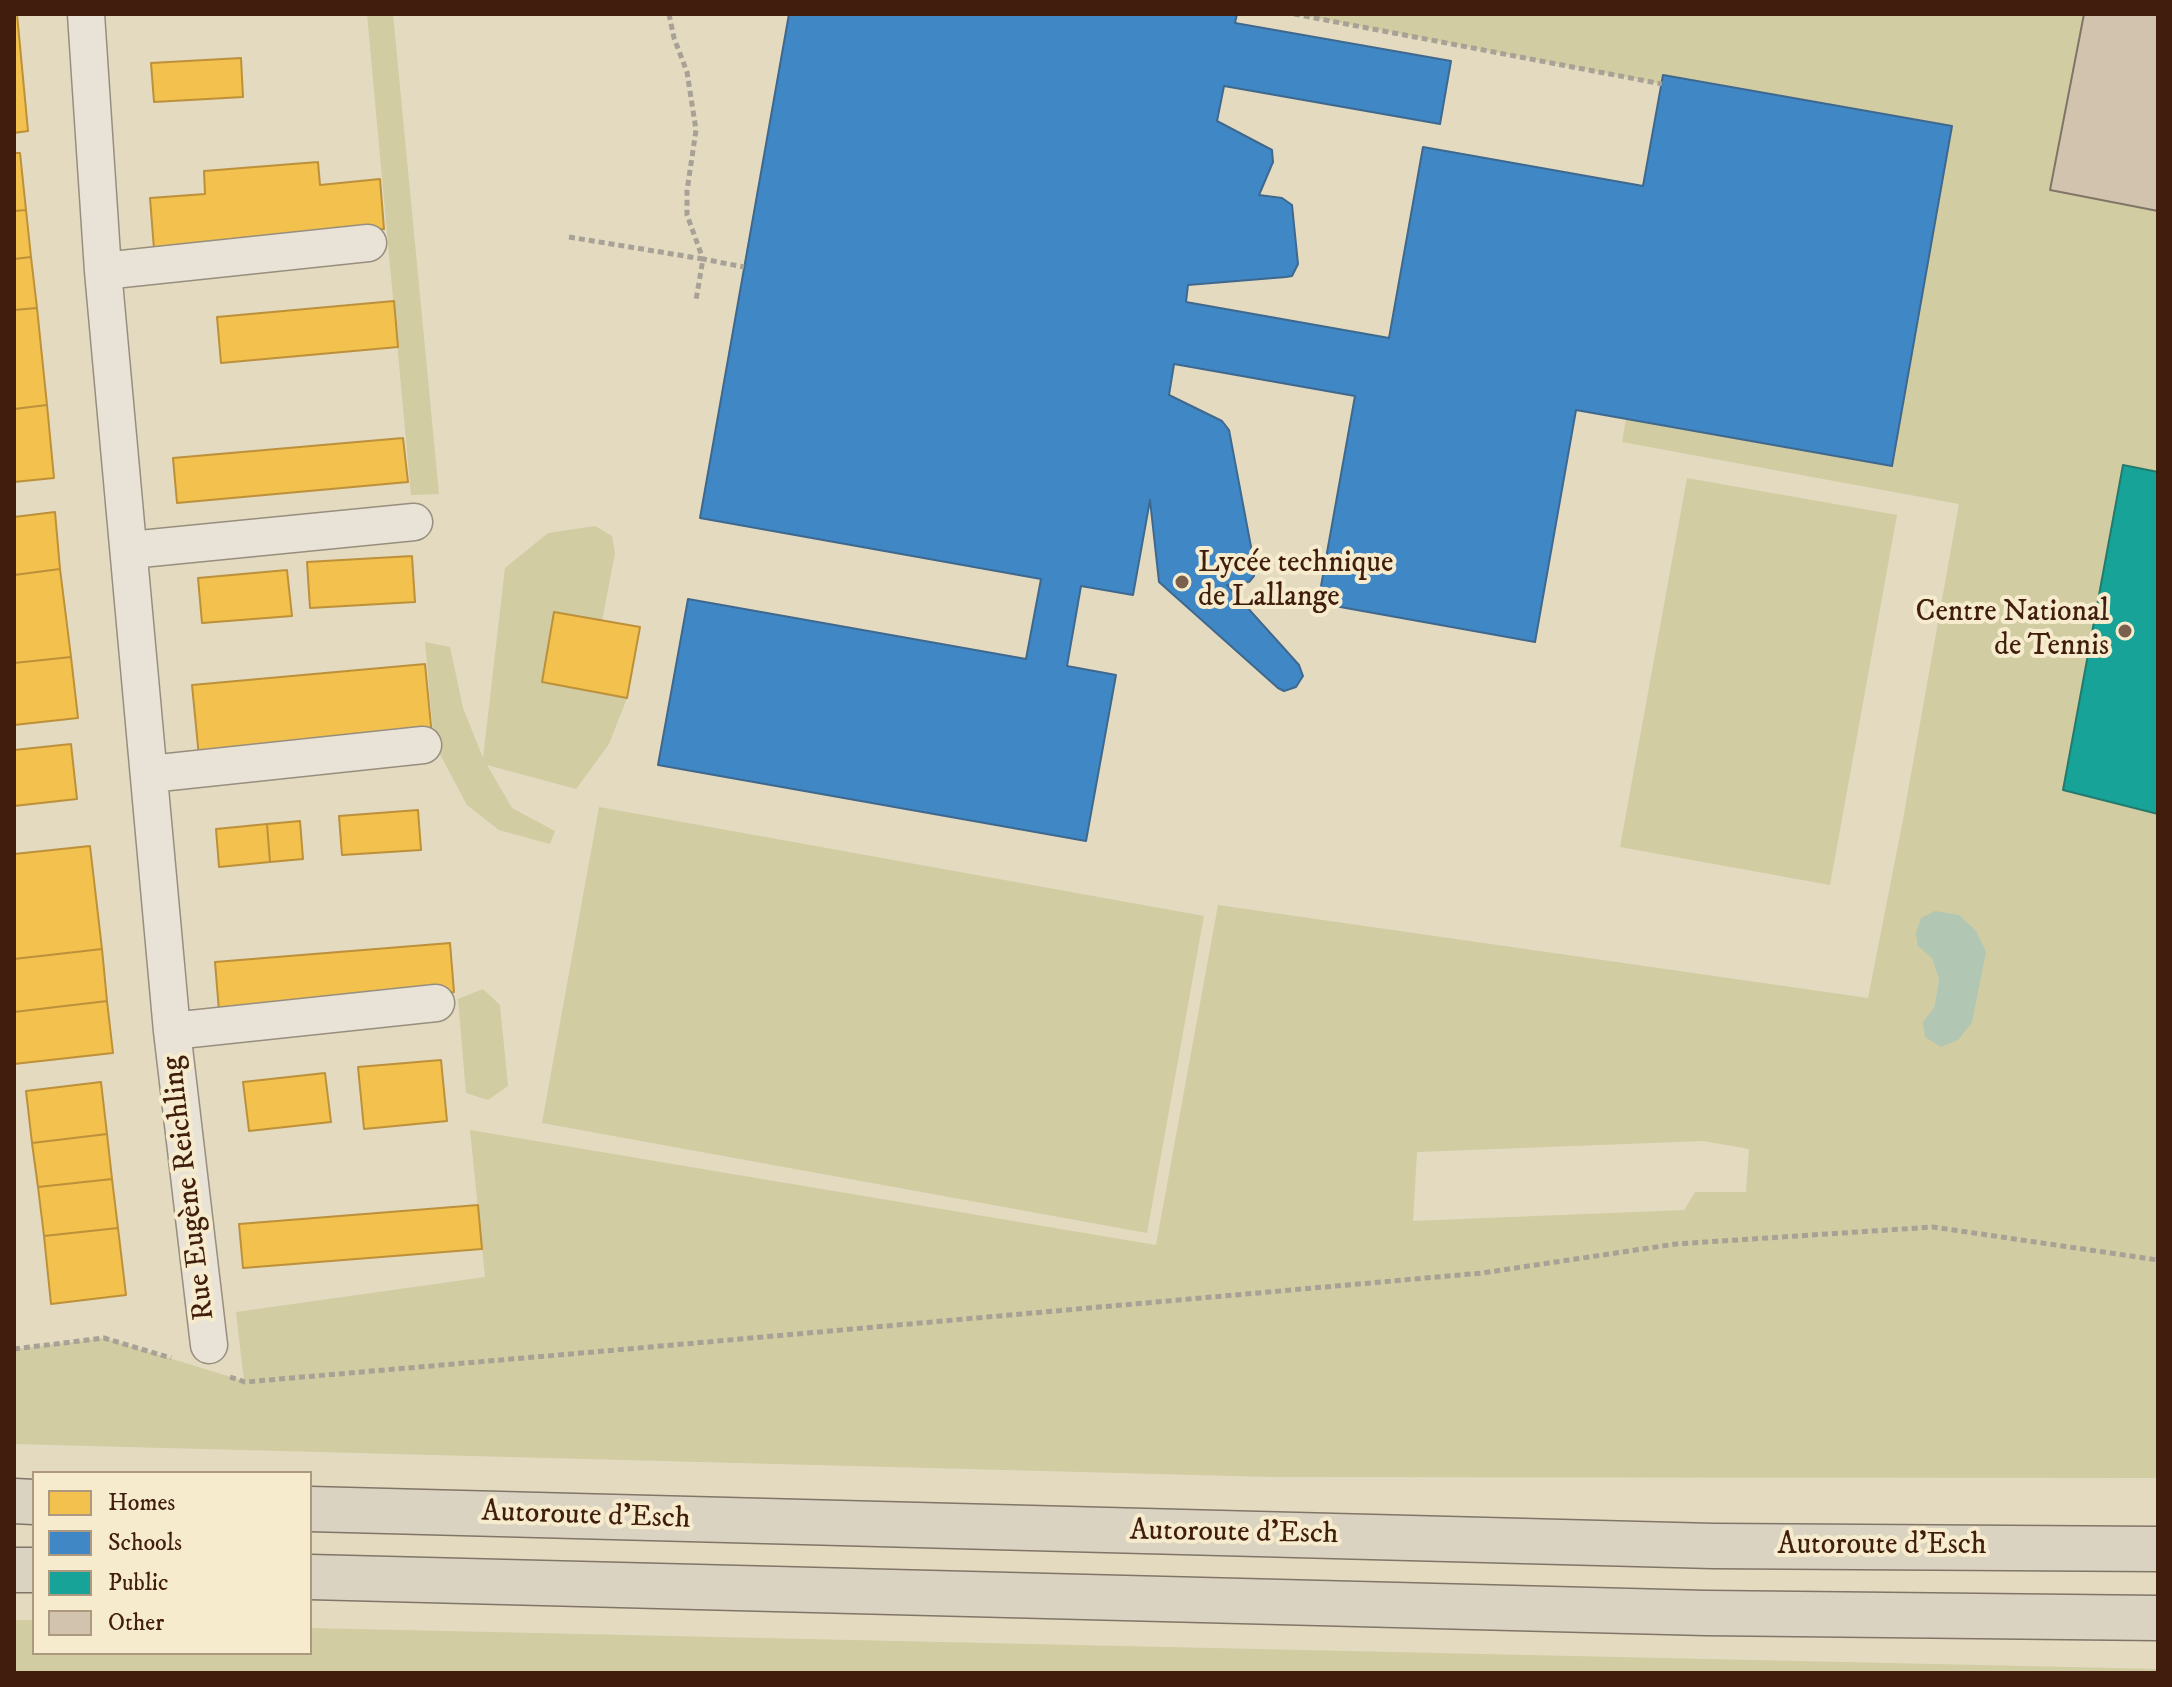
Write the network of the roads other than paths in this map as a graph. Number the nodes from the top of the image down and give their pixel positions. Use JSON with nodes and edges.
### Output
{"nodes":[{"id":1,"x":86,"y":14,"type":"edge"},
{"id":2,"x":368,"y":243,"type":"dead end"},
{"id":3,"x":103,"y":271,"type":"junction"},
{"id":4,"x":414,"y":522,"type":"dead end"},
{"id":5,"x":130,"y":550,"type":"junction"},
{"id":6,"x":423,"y":745,"type":"dead end"},
{"id":7,"x":150,"y":774,"type":"junction"},
{"id":8,"x":436,"y":1003,"type":"dead end"},
{"id":9,"x":172,"y":1031,"type":"junction"},
{"id":10,"x":204,"y":1360,"type":"road end"},
{"id":11,"x":312,"y":1509,"type":"edge"},
{"id":12,"x":2158,"y":1549,"type":"edge"},
{"id":13,"x":312,"y":1577,"type":"edge"},
{"id":14,"x":2158,"y":1618,"type":"edge"}],
"edges":[{"from":1,"to":3,"type":"street","name":"Rue Eugène Reichling"},
{"from":2,"to":3,"type":"street"},
{"from":3,"to":5,"type":"street","name":"Rue Eugène Reichling"},
{"from":4,"to":5,"type":"street"},
{"from":5,"to":7,"type":"street","name":"Rue Eugène Reichling"},
{"from":6,"to":7,"type":"street"},
{"from":7,"to":9,"type":"street","name":"Rue Eugène Reichling"},
{"from":8,"to":9,"type":"street","name":"Rue Eugène Reichling"},
{"from":9,"to":10,"type":"street","name":"Rue Eugène Reichling"},
{"from":11,"to":12,"type":"highway","name":"Autoroute d'Esch"},
{"from":13,"to":14,"type":"highway"}]}
